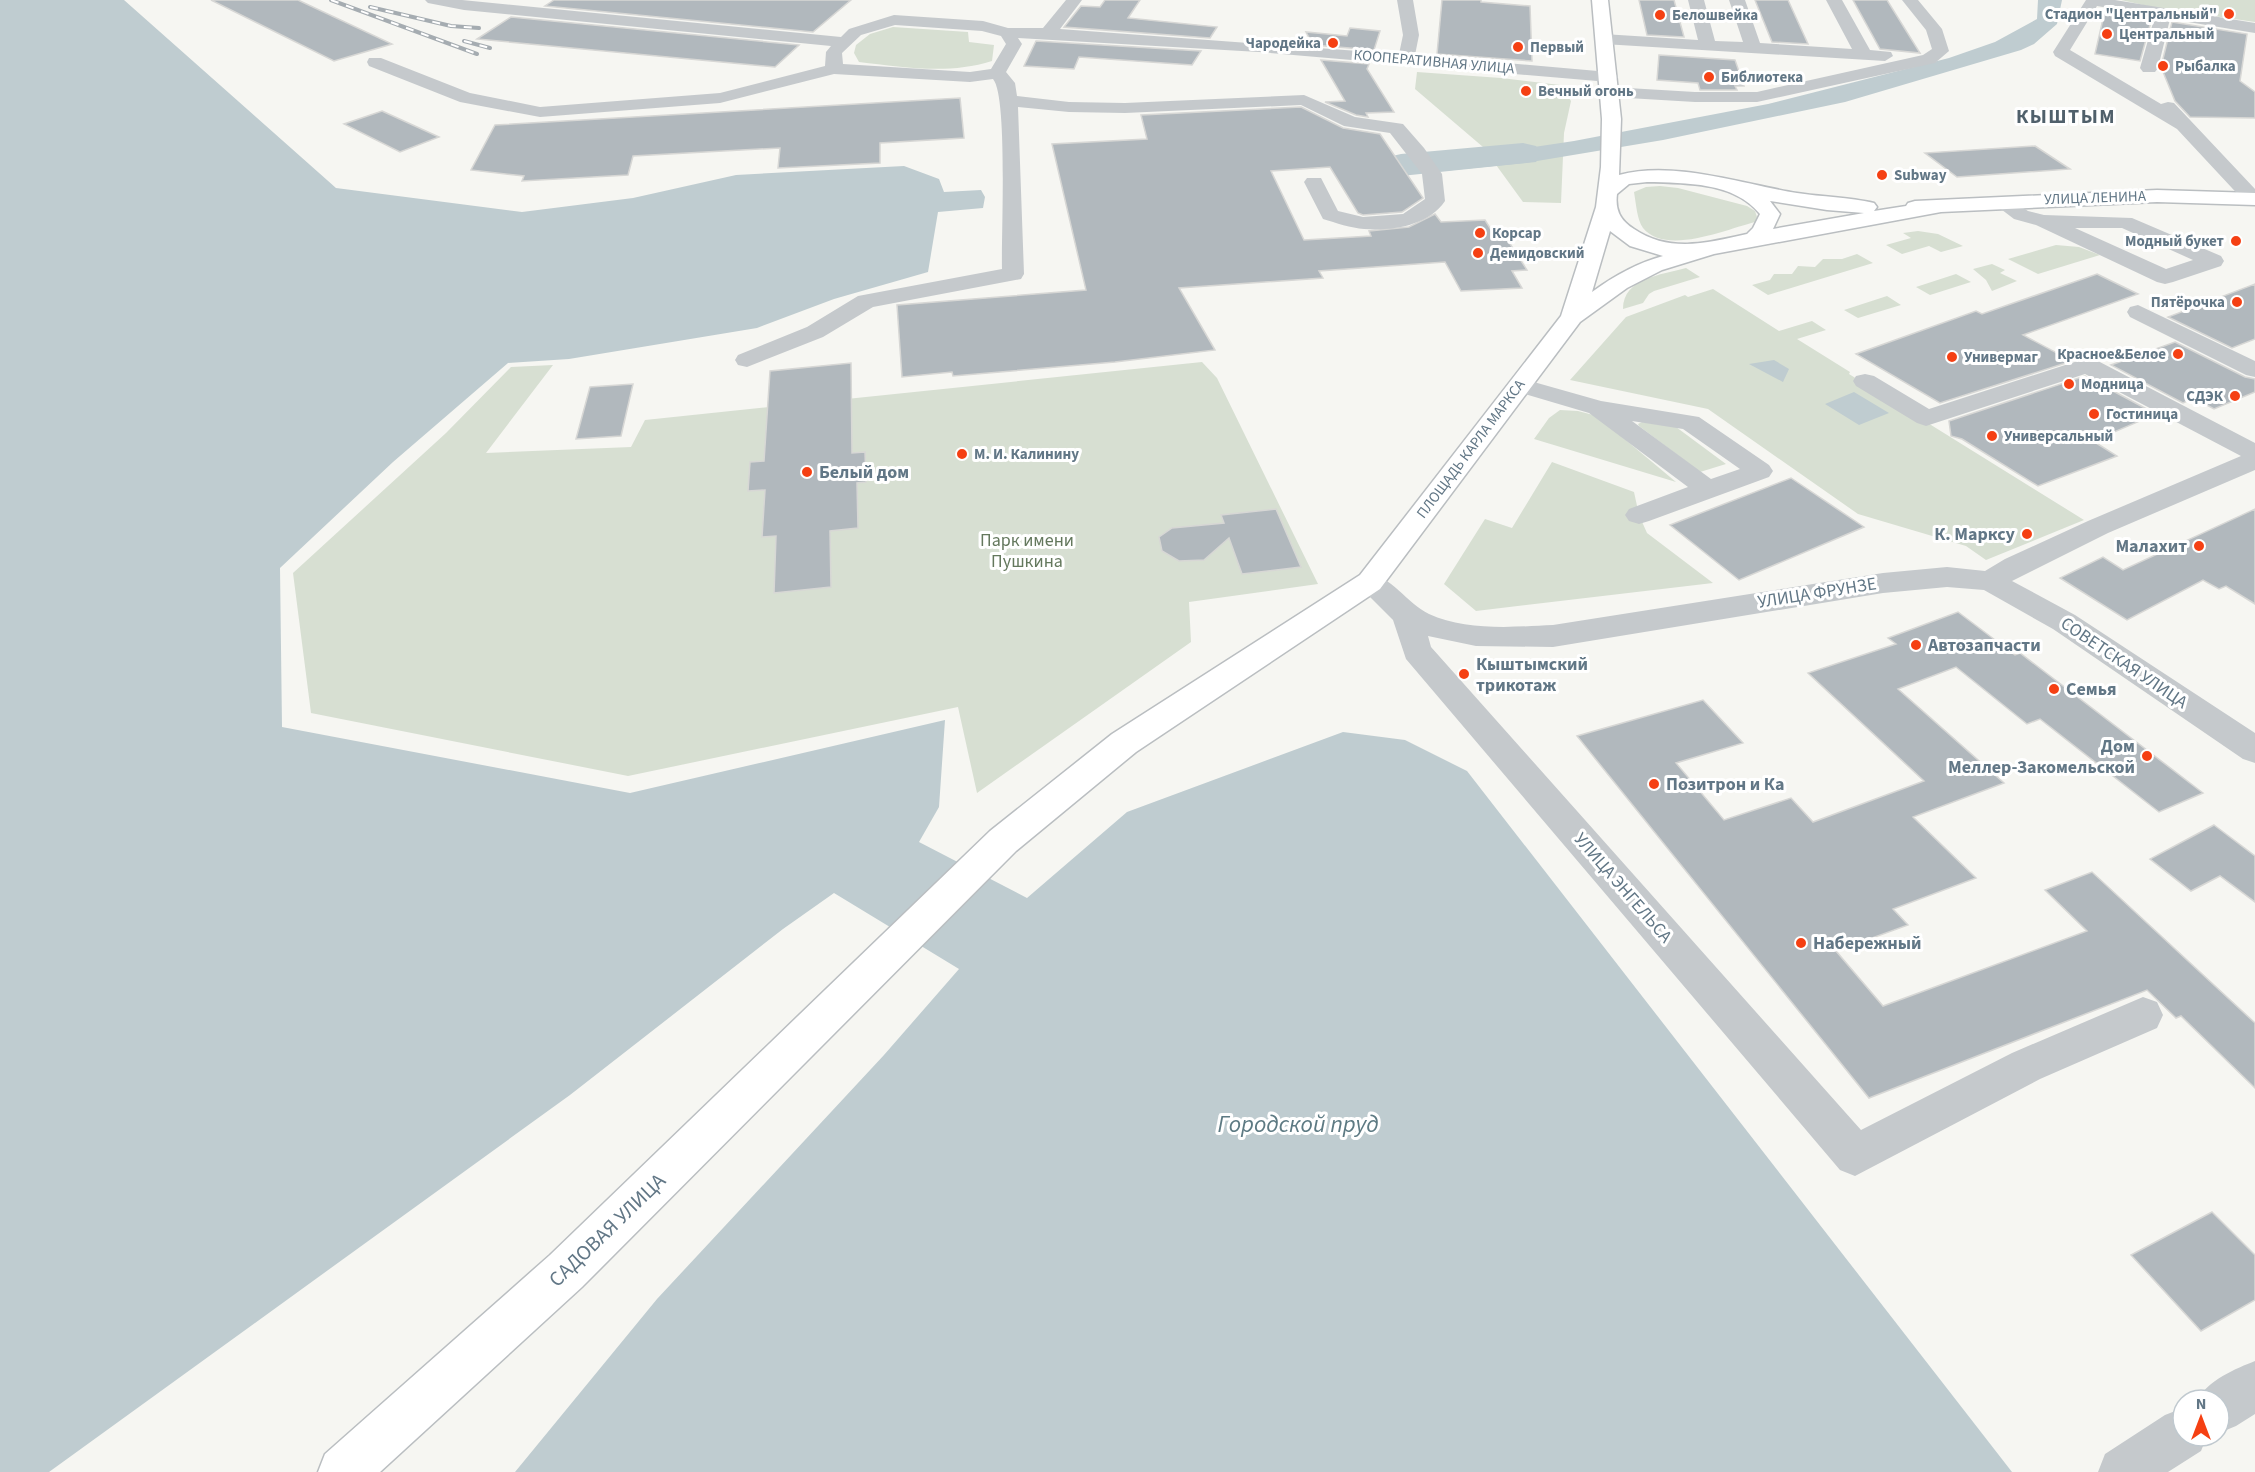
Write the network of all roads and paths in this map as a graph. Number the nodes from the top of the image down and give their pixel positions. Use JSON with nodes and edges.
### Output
{"nodes":[{"id":1,"x":434,"y":0,"type":"edge"},
{"id":2,"x":1074,"y":0,"type":"edge"},
{"id":3,"x":1397,"y":0,"type":"edge"},
{"id":4,"x":1405,"y":0,"type":"edge"},
{"id":5,"x":1600,"y":0,"type":"edge"},
{"id":6,"x":1696,"y":0,"type":"edge"},
{"id":7,"x":1737,"y":0,"type":"edge"},
{"id":8,"x":1834,"y":0,"type":"edge"},
{"id":9,"x":1910,"y":0,"type":"edge"},
{"id":10,"x":2164,"y":13,"type":"junction"},
{"id":11,"x":2255,"y":28,"type":"edge"},
{"id":12,"x":1007,"y":33,"type":"junction"},
{"id":13,"x":1048,"y":33,"type":"junction"},
{"id":14,"x":1603,"y":39,"type":"junction"},
{"id":15,"x":845,"y":42,"type":"junction"},
{"id":16,"x":1708,"y":45,"type":"junction"},
{"id":17,"x":1754,"y":49,"type":"junction"},
{"id":18,"x":1864,"y":55,"type":"junction"},
{"id":19,"x":1929,"y":59,"type":"junction"},
{"id":20,"x":1406,"y":60,"type":"junction"},
{"id":21,"x":375,"y":62,"type":"dead end"},
{"id":22,"x":834,"y":69,"type":"junction"},
{"id":23,"x":997,"y":73,"type":"junction"},
{"id":24,"x":1610,"y":85,"type":"junction"},
{"id":25,"x":1009,"y":101,"type":"junction"},
{"id":26,"x":2182,"y":125,"type":"junction"},
{"id":27,"x":1613,"y":148,"type":"junction"},
{"id":28,"x":1314,"y":182,"type":"dead end"},
{"id":29,"x":1738,"y":189,"type":"junction"},
{"id":30,"x":2253,"y":199,"type":"edge"},
{"id":31,"x":1606,"y":200,"type":"junction"},
{"id":32,"x":2003,"y":203,"type":"junction"},
{"id":33,"x":1936,"y":207,"type":"junction"},
{"id":34,"x":2043,"y":221,"type":"junction"},
{"id":35,"x":1754,"y":239,"type":"junction"},
{"id":36,"x":1706,"y":250,"type":"junction"},
{"id":37,"x":2138,"y":312,"type":"dead end"},
{"id":38,"x":1572,"y":317,"type":"junction"},
{"id":39,"x":747,"y":360,"type":"dead end"},
{"id":40,"x":2255,"y":370,"type":"edge"},
{"id":41,"x":1865,"y":381,"type":"dead end"},
{"id":42,"x":1520,"y":385,"type":"junction"},
{"id":43,"x":1598,"y":408,"type":"junction"},
{"id":44,"x":2255,"y":453,"type":"edge"},
{"id":45,"x":2255,"y":460,"type":"edge"},
{"id":46,"x":1708,"y":489,"type":"junction"},
{"id":47,"x":1639,"y":515,"type":"dead end"},
{"id":48,"x":1990,"y":581,"type":"junction"},
{"id":49,"x":1370,"y":582,"type":"junction"},
{"id":50,"x":1406,"y":614,"type":"junction"},
{"id":51,"x":2255,"y":750,"type":"edge"},
{"id":52,"x":1002,"y":841,"type":"joint"},
{"id":53,"x":2143,"y":1015,"type":"dead end"},
{"id":54,"x":2255,"y":1385,"type":"edge"},
{"id":55,"x":2231,"y":1401,"type":"edge"},
{"id":56,"x":2171,"y":1441,"type":"edge"},
{"id":57,"x":343,"y":1472,"type":"edge"},
{"id":58,"x":2123,"y":1472,"type":"edge"}],
"edges":[{"from":1,"to":15,"type":"street"},
{"from":2,"to":13,"type":"street"},
{"from":3,"to":4,"type":"street"},
{"from":4,"to":20,"type":"street"},
{"from":5,"to":14,"type":"main road"},
{"from":6,"to":16,"type":"street"},
{"from":7,"to":17,"type":"street"},
{"from":8,"to":18,"type":"street"},
{"from":9,"to":19,"type":"street"},
{"from":10,"to":11,"type":"street"},
{"from":10,"to":26,"type":"street"},
{"from":10,"to":26,"type":"street"},
{"from":12,"to":13,"type":"street","name":"КООПЕРАТИВНАЯ УЛИЦА"},
{"from":12,"to":15,"type":"street","name":"КООПЕРАТИВНАЯ УЛИЦА"},
{"from":12,"to":23,"type":"street"},
{"from":13,"to":20,"type":"street","name":"КООПЕРАТИВНАЯ УЛИЦА"},
{"from":14,"to":16,"type":"street"},
{"from":14,"to":24,"type":"main road"},
{"from":15,"to":22,"type":"street"},
{"from":16,"to":17,"type":"street"},
{"from":17,"to":18,"type":"street"},
{"from":18,"to":19,"type":"street"},
{"from":19,"to":24,"type":"street","name":"КООПЕРАТИВНАЯ УЛИЦА"},
{"from":20,"to":24,"type":"street","name":"КООПЕРАТИВНАЯ УЛИЦА"},
{"from":21,"to":22,"type":"street"},
{"from":22,"to":23,"type":"street"},
{"from":23,"to":25,"type":"street"},
{"from":24,"to":27,"type":"main road"},
{"from":25,"to":28,"type":"street"},
{"from":25,"to":39,"type":"street"},
{"from":26,"to":30,"type":"street"},
{"from":27,"to":29,"type":"main road"},
{"from":27,"to":31,"type":"main road"},
{"from":29,"to":31,"type":"main road"},
{"from":29,"to":33,"type":"main road"},
{"from":29,"to":35,"type":"main road"},
{"from":30,"to":32,"type":"main road","name":"УЛИЦА ЛЕНИНА"},
{"from":31,"to":36,"type":"main road"},
{"from":31,"to":38,"type":"main road"},
{"from":32,"to":33,"type":"main road","name":"УЛИЦА ЛЕНИНА"},
{"from":32,"to":34,"type":"street"},
{"from":33,"to":35,"type":"main road"},
{"from":34,"to":34,"type":"street"},
{"from":35,"to":36,"type":"main road"},
{"from":36,"to":38,"type":"main road"},
{"from":37,"to":40,"type":"street"},
{"from":38,"to":42,"type":"main road","name":"ПЛОЩАДЬ КАРЛА МАРКСА"},
{"from":41,"to":44,"type":"street"},
{"from":42,"to":43,"type":"street"},
{"from":42,"to":49,"type":"main road","name":"ПЛОЩАДЬ КАРЛА МАРКСА"},
{"from":43,"to":46,"type":"street"},
{"from":43,"to":46,"type":"street"},
{"from":45,"to":48,"type":"street"},
{"from":46,"to":47,"type":"street"},
{"from":48,"to":50,"type":"street","name":"УЛИЦА ФРУНЗЕ"},
{"from":48,"to":51,"type":"street","name":"СОВЕТСКАЯ УЛИЦА"},
{"from":49,"to":50,"type":"street","name":"УЛИЦА ФРУНЗЕ"},
{"from":49,"to":52,"type":"main road","name":"ПЛОЩАДЬ КАРЛА МАРКСА"},
{"from":50,"to":53,"type":"street","name":"УЛИЦА ЭНГЕЛЬСА"},
{"from":52,"to":57,"type":"main road","name":"САДОВАЯ УЛИЦА"},
{"from":54,"to":55,"type":"street"},
{"from":56,"to":58,"type":"street"}]}
